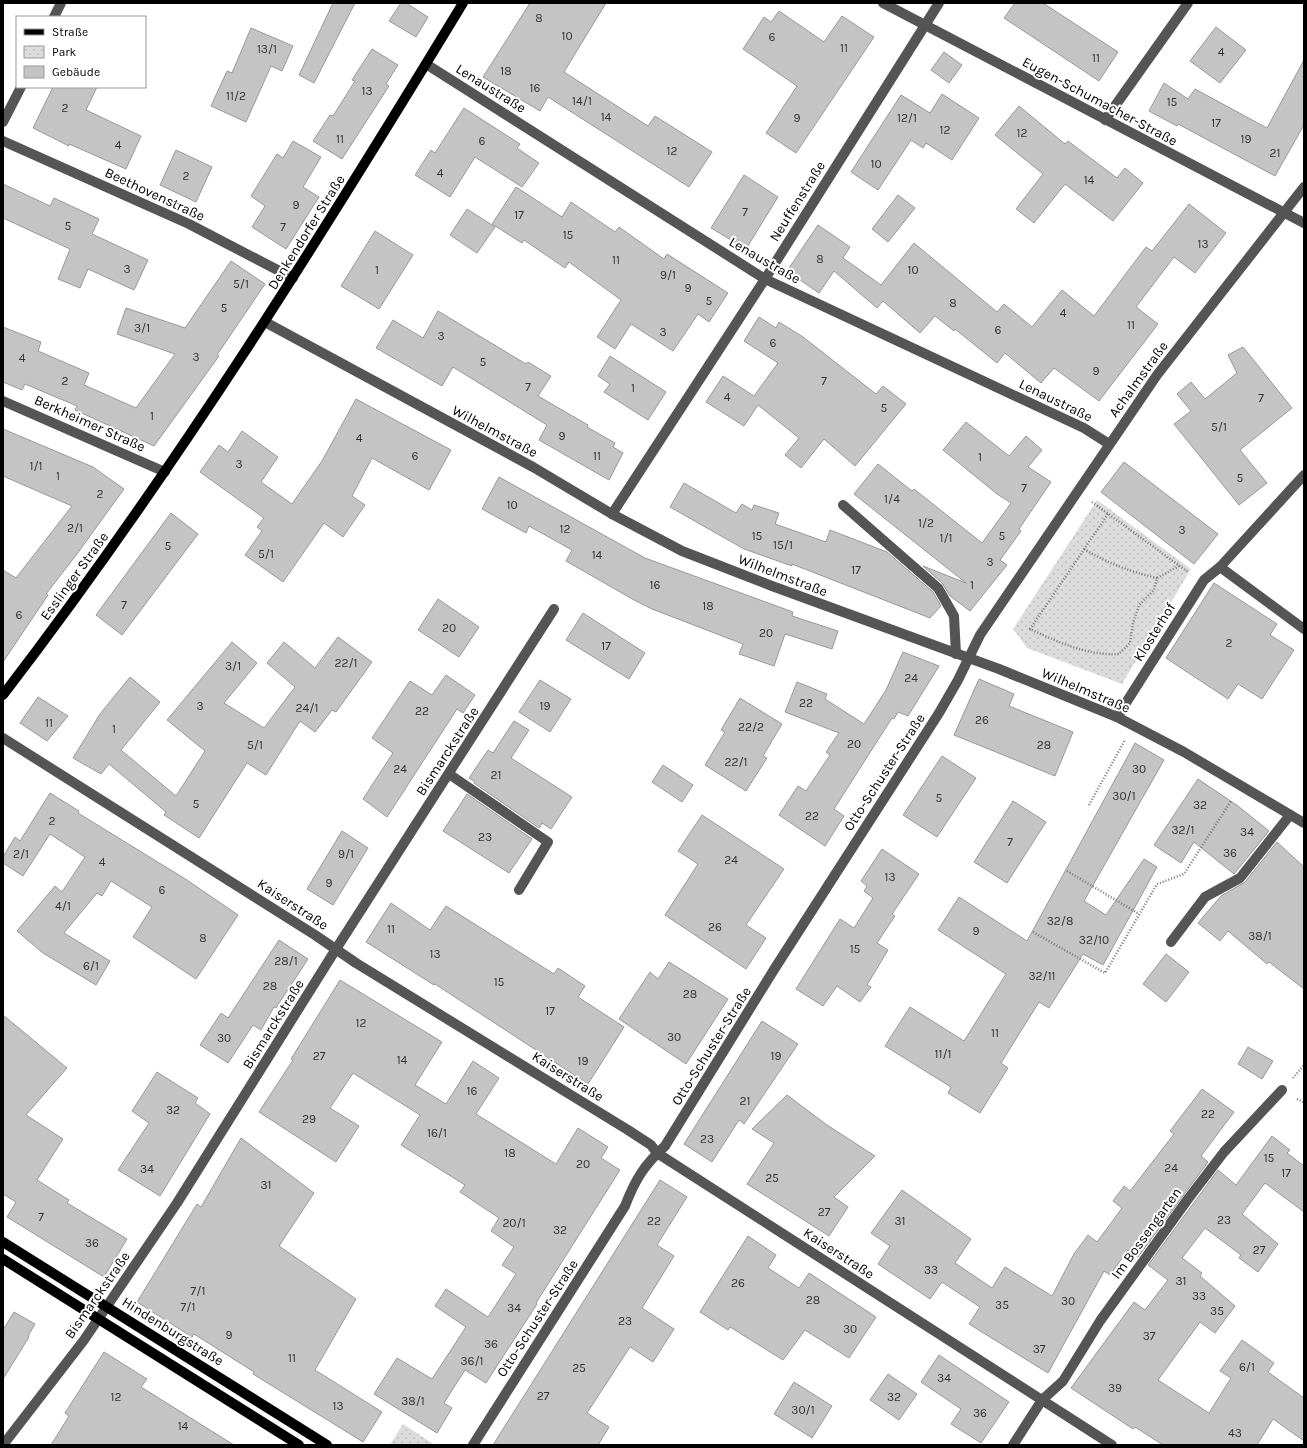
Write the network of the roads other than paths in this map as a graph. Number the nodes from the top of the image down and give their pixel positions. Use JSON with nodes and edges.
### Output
{"nodes":[{"id":1,"x":61,"y":3,"type":"edge"},
{"id":2,"x":463,"y":3,"type":"edge"},
{"id":3,"x":883,"y":3,"type":"edge"},
{"id":4,"x":939,"y":3,"type":"edge"},
{"id":5,"x":1188,"y":3,"type":"edge"},
{"id":6,"x":54,"y":16,"type":"edge"},
{"id":7,"x":925,"y":25,"type":"junction"},
{"id":8,"x":426,"y":64,"type":"junction"},
{"id":9,"x":20,"y":88,"type":"edge"},
{"id":10,"x":1106,"y":120,"type":"junction"},
{"id":11,"x":3,"y":122,"type":"edge"},
{"id":12,"x":3,"y":141,"type":"edge"},
{"id":13,"x":1304,"y":187,"type":"edge"},
{"id":14,"x":1283,"y":213,"type":"junction"},
{"id":15,"x":1304,"y":223,"type":"edge"},
{"id":16,"x":293,"y":278,"type":"junction"},
{"id":17,"x":765,"y":279,"type":"junction"},
{"id":18,"x":265,"y":322,"type":"junction"},
{"id":19,"x":3,"y":401,"type":"edge"},
{"id":20,"x":1109,"y":444,"type":"junction"},
{"id":21,"x":165,"y":472,"type":"junction"},
{"id":22,"x":1303,"y":480,"type":"edge"},
{"id":23,"x":843,"y":505,"type":"dead end"},
{"id":24,"x":612,"y":514,"type":"junction"},
{"id":25,"x":1220,"y":566,"type":"junction"},
{"id":26,"x":554,"y":610,"type":"dead end"},
{"id":27,"x":1304,"y":629,"type":"edge"},
{"id":28,"x":956,"y":654,"type":"junction"},
{"id":29,"x":968,"y":658,"type":"junction"},
{"id":30,"x":3,"y":695,"type":"edge"},
{"id":31,"x":1117,"y":717,"type":"junction"},
{"id":32,"x":3,"y":738,"type":"edge"},
{"id":33,"x":449,"y":774,"type":"junction"},
{"id":34,"x":1290,"y":815,"type":"junction"},
{"id":35,"x":1304,"y":823,"type":"edge"},
{"id":36,"x":519,"y":890,"type":"dead end"},
{"id":37,"x":1171,"y":942,"type":"dead end"},
{"id":38,"x":336,"y":949,"type":"junction"},
{"id":39,"x":1282,"y":1090,"type":"dead end"},
{"id":40,"x":657,"y":1153,"type":"junction"},
{"id":41,"x":3,"y":1242,"type":"edge"},
{"id":42,"x":3,"y":1259,"type":"edge"},
{"id":43,"x":107,"y":1306,"type":"junction"},
{"id":44,"x":98,"y":1319,"type":"junction"},
{"id":45,"x":1042,"y":1400,"type":"junction"},
{"id":46,"x":3,"y":1445,"type":"edge"},
{"id":47,"x":299,"y":1445,"type":"edge"},
{"id":48,"x":327,"y":1445,"type":"edge"},
{"id":49,"x":473,"y":1445,"type":"edge"},
{"id":50,"x":1014,"y":1445,"type":"edge"},
{"id":51,"x":1112,"y":1445,"type":"edge"}],
"edges":[{"from":1,"to":6,"type":"street"},
{"from":2,"to":8,"type":"main road","name":"Denkendorfer Straße"},
{"from":3,"to":7,"type":"street","name":"Eugen-Schumacher-Straße"},
{"from":4,"to":7,"type":"street","name":"Neuffenstraße"},
{"from":5,"to":10,"type":"street"},
{"from":7,"to":10,"type":"street","name":"Eugen-Schumacher-Straße"},
{"from":7,"to":17,"type":"street","name":"Neuffenstraße"},
{"from":8,"to":16,"type":"main road","name":"Denkendorfer Straße"},
{"from":8,"to":17,"type":"street","name":"Lenaustraße"},
{"from":9,"to":11,"type":"street"},
{"from":10,"to":14,"type":"street","name":"Eugen-Schumacher-Straße"},
{"from":12,"to":16,"type":"street","name":"Beethovenstraße"},
{"from":13,"to":14,"type":"street","name":"Achalmstraße"},
{"from":14,"to":15,"type":"street","name":"Eugen-Schumacher-Straße"},
{"from":14,"to":20,"type":"street","name":"Achalmstraße"},
{"from":16,"to":18,"type":"main road","name":"Denkendorfer Straße"},
{"from":17,"to":20,"type":"street","name":"Lenaustraße"},
{"from":17,"to":24,"type":"street","name":"Neuffenstraße"},
{"from":18,"to":21,"type":"main road","name":"Denkendorfer Straße"},
{"from":18,"to":24,"type":"street","name":"Wilhelmstraße"},
{"from":19,"to":21,"type":"street","name":"Berkheimer Straße"},
{"from":20,"to":29,"type":"street","name":"Achalmstraße"},
{"from":21,"to":30,"type":"main road","name":"Esslinger Straße"},
{"from":22,"to":25,"type":"street","name":"Klosterhof"},
{"from":23,"to":28,"type":"street"},
{"from":24,"to":28,"type":"street","name":"Wilhelmstraße"},
{"from":25,"to":27,"type":"street"},
{"from":25,"to":31,"type":"street","name":"Klosterhof"},
{"from":26,"to":33,"type":"street","name":"Bismarckstraße"},
{"from":28,"to":29,"type":"street","name":"Wilhelmstraße"},
{"from":29,"to":31,"type":"street","name":"Wilhelmstraße"},
{"from":29,"to":40,"type":"street","name":"Otto-Schuster-Straße"},
{"from":31,"to":34,"type":"street","name":"Wilhelmstraße"},
{"from":32,"to":38,"type":"street","name":"Kaiserstraße"},
{"from":33,"to":36,"type":"street"},
{"from":33,"to":38,"type":"street","name":"Bismarckstraße"},
{"from":34,"to":35,"type":"street","name":"Wilhelmstraße"},
{"from":34,"to":37,"type":"street"},
{"from":38,"to":40,"type":"street","name":"Kaiserstraße"},
{"from":38,"to":43,"type":"street","name":"Bismarckstraße"},
{"from":39,"to":45,"type":"street","name":"Im Bossengarten"},
{"from":40,"to":45,"type":"street","name":"Kaiserstraße"},
{"from":40,"to":49,"type":"street","name":"Otto-Schuster-Straße"},
{"from":41,"to":43,"type":"main road","name":"Hindenburgstraße"},
{"from":42,"to":44,"type":"main road","name":"Hindenburgstraße"},
{"from":43,"to":44,"type":"street","name":"Bismarckstraße"},
{"from":43,"to":48,"type":"main road","name":"Hindenburgstraße"},
{"from":44,"to":46,"type":"street","name":"Bismarckstraße"},
{"from":44,"to":47,"type":"main road","name":"Hindenburgstraße"},
{"from":45,"to":50,"type":"street","name":"Im Bossengarten"},
{"from":45,"to":51,"type":"street","name":"Kaiserstraße"}]}
